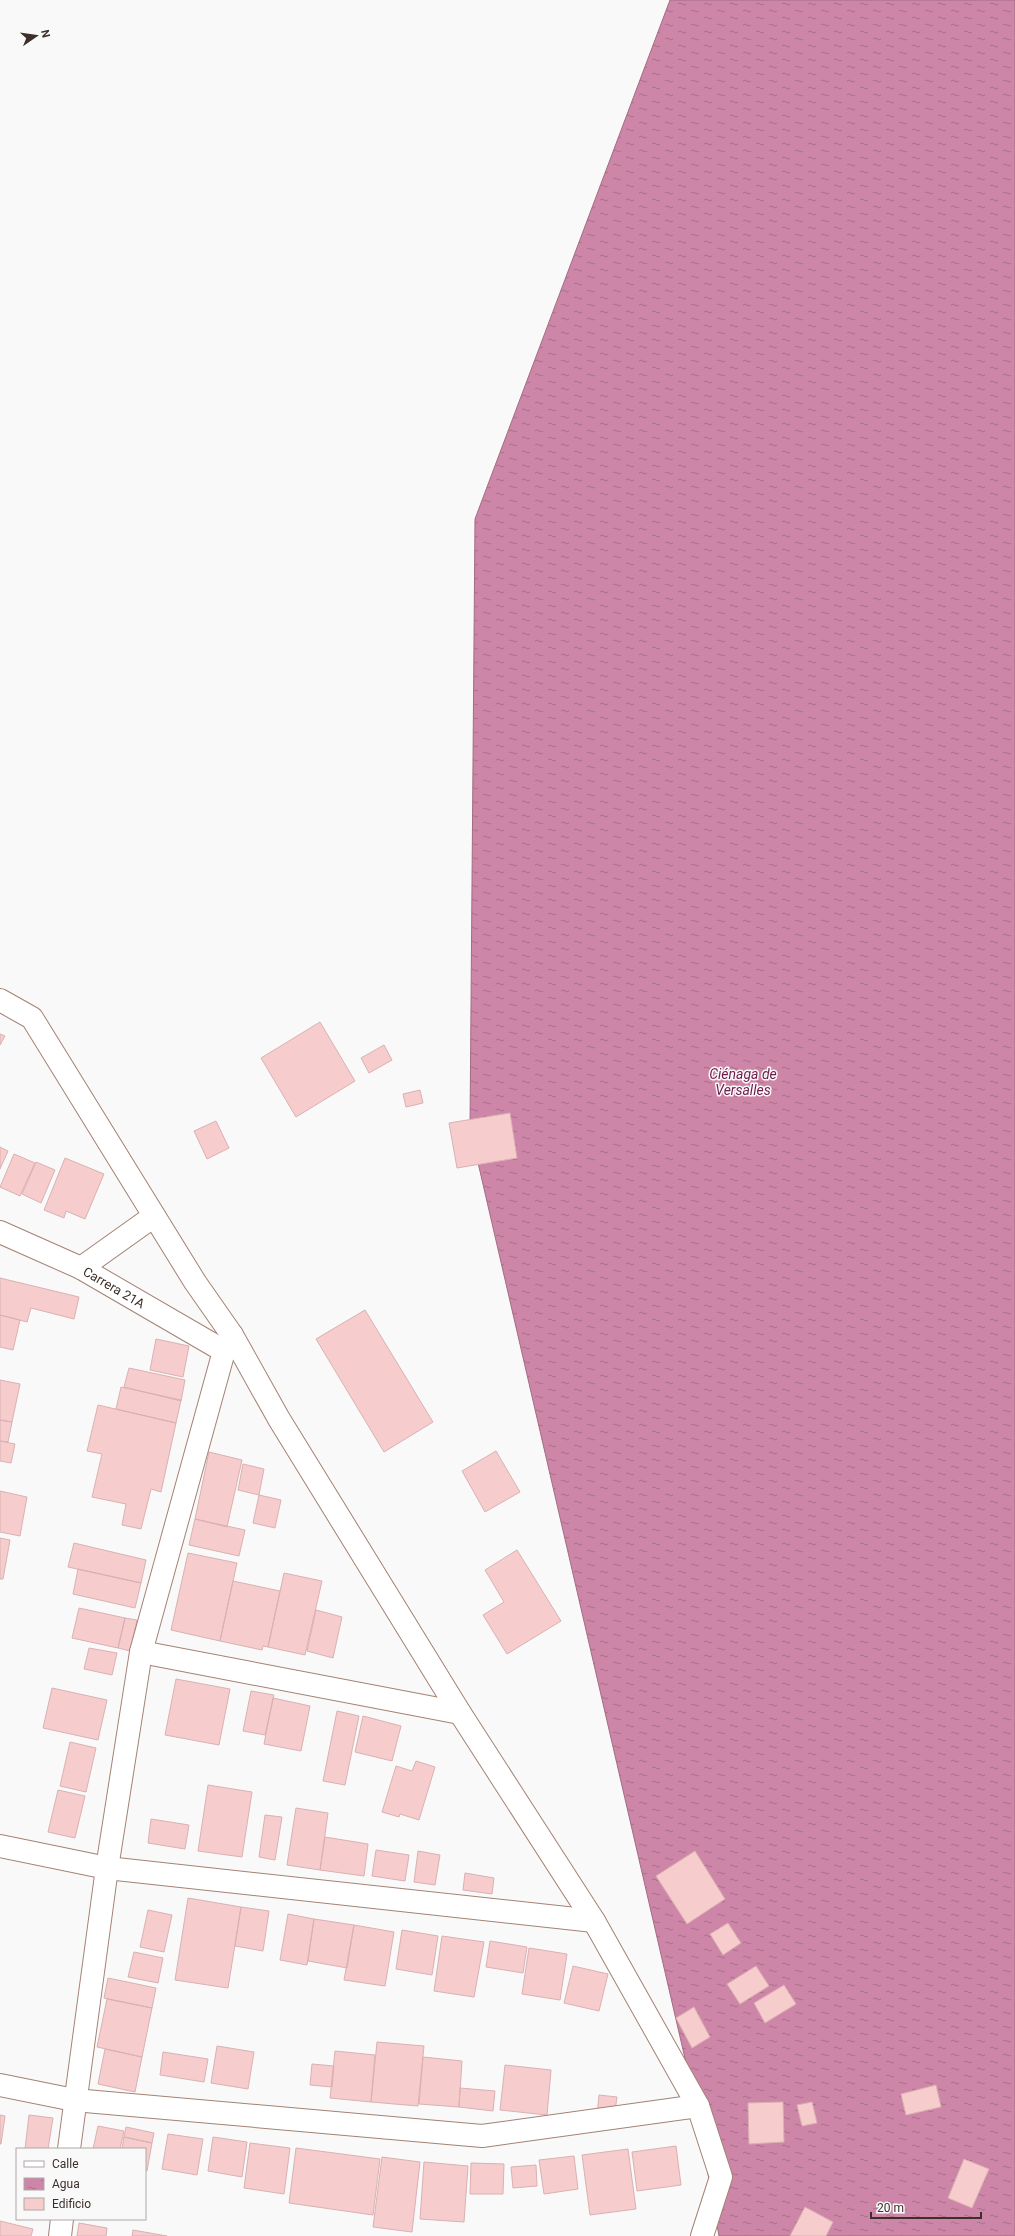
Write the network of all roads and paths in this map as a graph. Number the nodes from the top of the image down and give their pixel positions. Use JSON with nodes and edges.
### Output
{"nodes":[{"id":1,"x":0,"y":1000,"type":"edge"},
{"id":2,"x":154,"y":1216,"type":"junction"},
{"id":3,"x":0,"y":1232,"type":"edge"},
{"id":4,"x":81,"y":1268,"type":"junction"},
{"id":5,"x":228,"y":1343,"type":"junction"},
{"id":6,"x":140,"y":1652,"type":"junction"},
{"id":7,"x":460,"y":1713,"type":"junction"},
{"id":8,"x":0,"y":1846,"type":"edge"},
{"id":9,"x":107,"y":1868,"type":"junction"},
{"id":10,"x":594,"y":1921,"type":"junction"},
{"id":11,"x":0,"y":2085,"type":"edge"},
{"id":12,"x":74,"y":2100,"type":"junction"},
{"id":13,"x":698,"y":2106,"type":"junction"},
{"id":14,"x":69,"y":2148,"type":"edge"},
{"id":15,"x":62,"y":2220,"type":"edge"},
{"id":16,"x":60,"y":2236,"type":"edge"},
{"id":17,"x":702,"y":2236,"type":"edge"}],
"edges":[{"from":1,"to":2,"type":"street"},
{"from":2,"to":4,"type":"street"},
{"from":2,"to":5,"type":"street"},
{"from":3,"to":4,"type":"street","name":"Carrera 21A"},
{"from":4,"to":5,"type":"street","name":"Carrera 21A"},
{"from":5,"to":6,"type":"street"},
{"from":5,"to":7,"type":"street"},
{"from":6,"to":7,"type":"street"},
{"from":6,"to":9,"type":"street"},
{"from":7,"to":10,"type":"street"},
{"from":8,"to":9,"type":"street"},
{"from":9,"to":10,"type":"street"},
{"from":9,"to":12,"type":"street"},
{"from":10,"to":13,"type":"street"},
{"from":11,"to":12,"type":"street"},
{"from":12,"to":13,"type":"street"},
{"from":12,"to":14,"type":"street"},
{"from":13,"to":17,"type":"street"},
{"from":15,"to":16,"type":"street"}]}
